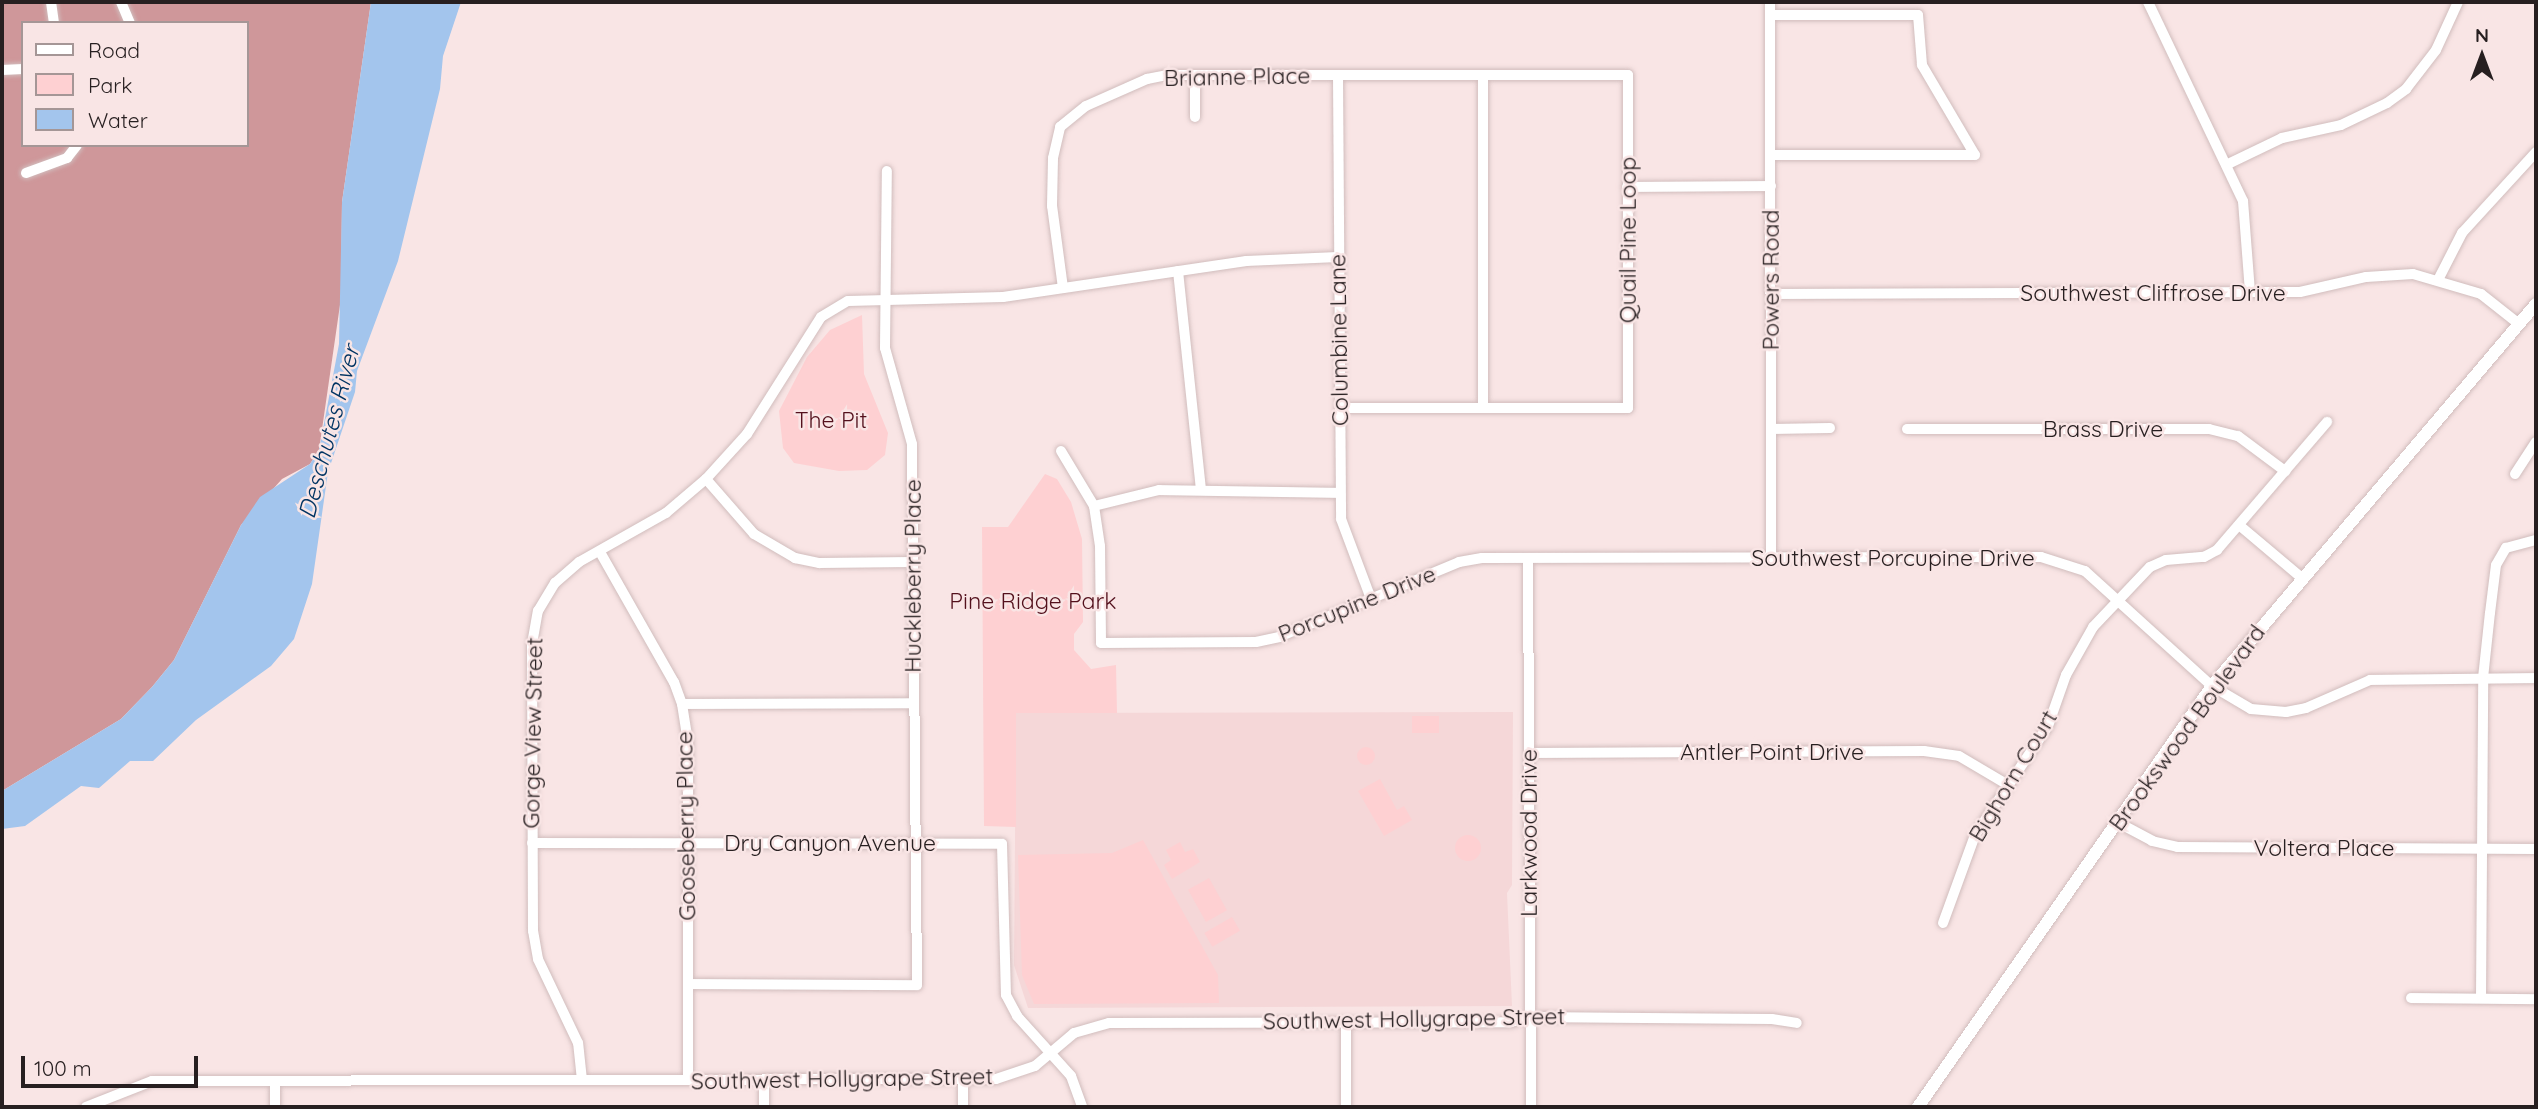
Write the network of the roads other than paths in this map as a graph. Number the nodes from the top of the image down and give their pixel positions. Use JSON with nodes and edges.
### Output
{"nodes":[{"id":1,"x":51,"y":2,"type":"edge"},
{"id":2,"x":121,"y":2,"type":"edge"},
{"id":3,"x":1770,"y":2,"type":"edge"},
{"id":4,"x":2148,"y":2,"type":"edge"},
{"id":5,"x":2458,"y":2,"type":"edge"},
{"id":6,"x":1770,"y":15,"type":"junction"},
{"id":7,"x":54,"y":21,"type":"edge"},
{"id":8,"x":129,"y":21,"type":"edge"},
{"id":9,"x":21,"y":69,"type":"edge"},
{"id":10,"x":2,"y":70,"type":"edge"},
{"id":11,"x":1483,"y":75,"type":"junction"},
{"id":12,"x":1195,"y":76,"type":"junction"},
{"id":13,"x":1338,"y":76,"type":"junction"},
{"id":14,"x":1195,"y":117,"type":"dead end"},
{"id":15,"x":75,"y":147,"type":"edge"},
{"id":16,"x":2536,"y":152,"type":"edge"},
{"id":17,"x":1770,"y":155,"type":"junction"},
{"id":18,"x":2228,"y":164,"type":"junction"},
{"id":19,"x":887,"y":171,"type":"dead end"},
{"id":20,"x":26,"y":173,"type":"dead end"},
{"id":21,"x":1771,"y":186,"type":"junction"},
{"id":22,"x":1628,"y":187,"type":"junction"},
{"id":23,"x":1338,"y":257,"type":"junction"},
{"id":24,"x":1178,"y":271,"type":"junction"},
{"id":25,"x":2439,"y":278,"type":"junction"},
{"id":26,"x":1063,"y":288,"type":"junction"},
{"id":27,"x":2250,"y":293,"type":"junction"},
{"id":28,"x":1771,"y":294,"type":"junction"},
{"id":29,"x":885,"y":297,"type":"junction"},
{"id":30,"x":2536,"y":304,"type":"edge"},
{"id":31,"x":2519,"y":324,"type":"junction"},
{"id":32,"x":1340,"y":408,"type":"junction"},
{"id":33,"x":1483,"y":408,"type":"junction"},
{"id":34,"x":2327,"y":422,"type":"dead end"},
{"id":35,"x":1830,"y":428,"type":"dead end"},
{"id":36,"x":1771,"y":429,"type":"junction"},
{"id":37,"x":1907,"y":429,"type":"dead end"},
{"id":38,"x":2536,"y":442,"type":"edge"},
{"id":39,"x":1061,"y":451,"type":"dead end"},
{"id":40,"x":2285,"y":471,"type":"junction"},
{"id":41,"x":2515,"y":474,"type":"dead end"},
{"id":42,"x":706,"y":479,"type":"junction"},
{"id":43,"x":1201,"y":490,"type":"junction"},
{"id":44,"x":1340,"y":494,"type":"junction"},
{"id":45,"x":1094,"y":506,"type":"junction"},
{"id":46,"x":2239,"y":525,"type":"junction"},
{"id":47,"x":2536,"y":540,"type":"edge"},
{"id":48,"x":600,"y":552,"type":"junction"},
{"id":49,"x":1771,"y":558,"type":"junction"},
{"id":50,"x":1528,"y":559,"type":"junction"},
{"id":51,"x":912,"y":562,"type":"junction"},
{"id":52,"x":2302,"y":578,"type":"junction"},
{"id":53,"x":1371,"y":599,"type":"junction"},
{"id":54,"x":2117,"y":600,"type":"junction"},
{"id":55,"x":2483,"y":678,"type":"junction"},
{"id":56,"x":2536,"y":678,"type":"edge"},
{"id":57,"x":2212,"y":686,"type":"junction"},
{"id":58,"x":913,"y":703,"type":"junction"},
{"id":59,"x":682,"y":704,"type":"junction"},
{"id":60,"x":1529,"y":753,"type":"junction"},
{"id":61,"x":2008,"y":785,"type":"junction"},
{"id":62,"x":2117,"y":822,"type":"junction"},
{"id":63,"x":532,"y":843,"type":"junction"},
{"id":64,"x":688,"y":843,"type":"junction"},
{"id":65,"x":914,"y":843,"type":"junction"},
{"id":66,"x":2482,"y":848,"type":"junction"},
{"id":67,"x":2536,"y":849,"type":"edge"},
{"id":68,"x":1943,"y":923,"type":"dead end"},
{"id":69,"x":688,"y":984,"type":"junction"},
{"id":70,"x":2411,"y":998,"type":"dead end"},
{"id":71,"x":2481,"y":998,"type":"junction"},
{"id":72,"x":2536,"y":999,"type":"edge"},
{"id":73,"x":1530,"y":1017,"type":"junction"},
{"id":74,"x":1346,"y":1022,"type":"junction"},
{"id":75,"x":1797,"y":1023,"type":"dead end"},
{"id":76,"x":1051,"y":1052,"type":"junction"},
{"id":77,"x":582,"y":1080,"type":"junction"},
{"id":78,"x":688,"y":1080,"type":"junction"},
{"id":79,"x":764,"y":1081,"type":"junction"},
{"id":80,"x":963,"y":1081,"type":"junction"},
{"id":81,"x":275,"y":1082,"type":"junction"},
{"id":82,"x":86,"y":1107,"type":"edge"},
{"id":83,"x":275,"y":1107,"type":"edge"},
{"id":84,"x":764,"y":1107,"type":"edge"},
{"id":85,"x":963,"y":1107,"type":"edge"},
{"id":86,"x":1082,"y":1107,"type":"edge"},
{"id":87,"x":1346,"y":1107,"type":"edge"},
{"id":88,"x":1531,"y":1107,"type":"edge"},
{"id":89,"x":1918,"y":1107,"type":"edge"}],
"edges":[{"from":1,"to":7,"type":"street"},
{"from":2,"to":8,"type":"street"},
{"from":3,"to":6,"type":"street","name":"Powers Road"},
{"from":4,"to":18,"type":"street"},
{"from":5,"to":18,"type":"street"},
{"from":6,"to":17,"type":"street","name":"Powers Road"},
{"from":6,"to":17,"type":"street"},
{"from":9,"to":10,"type":"street"},
{"from":11,"to":13,"type":"street","name":"Quail Pine Loop"},
{"from":11,"to":22,"type":"street","name":"Quail Pine Loop"},
{"from":11,"to":33,"type":"street"},
{"from":12,"to":13,"type":"street","name":"Brianne Place"},
{"from":12,"to":14,"type":"street"},
{"from":12,"to":26,"type":"street","name":"Brianne Place"},
{"from":13,"to":23,"type":"street","name":"Columbine Lane"},
{"from":15,"to":20,"type":"street"},
{"from":16,"to":25,"type":"street"},
{"from":17,"to":21,"type":"street","name":"Powers Road"},
{"from":18,"to":27,"type":"street"},
{"from":19,"to":29,"type":"street","name":"Huckleberry Place"},
{"from":21,"to":22,"type":"street"},
{"from":21,"to":28,"type":"street","name":"Powers Road"},
{"from":22,"to":33,"type":"street","name":"Quail Pine Loop"},
{"from":23,"to":24,"type":"street","name":"Gorge View Street"},
{"from":23,"to":32,"type":"street","name":"Columbine Lane"},
{"from":24,"to":26,"type":"street","name":"Gorge View Street"},
{"from":24,"to":43,"type":"street"},
{"from":25,"to":27,"type":"street","name":"Southwest Cliffrose Drive"},
{"from":25,"to":31,"type":"street","name":"Southwest Cliffrose Drive"},
{"from":26,"to":29,"type":"street","name":"Gorge View Street"},
{"from":27,"to":28,"type":"street","name":"Southwest Cliffrose Drive"},
{"from":28,"to":36,"type":"street","name":"Powers Road"},
{"from":29,"to":42,"type":"street","name":"Gorge View Street"},
{"from":29,"to":51,"type":"street","name":"Huckleberry Place"},
{"from":30,"to":31,"type":"main road","name":"Brookswood Boulevard"},
{"from":31,"to":52,"type":"main road","name":"Brookswood Boulevard"},
{"from":32,"to":33,"type":"street","name":"Quail Pine Loop"},
{"from":32,"to":44,"type":"street","name":"Columbine Lane"},
{"from":34,"to":40,"type":"street","name":"Bighorn Court"},
{"from":35,"to":36,"type":"street"},
{"from":36,"to":49,"type":"street","name":"Powers Road"},
{"from":37,"to":40,"type":"street","name":"Brass Drive"},
{"from":38,"to":41,"type":"street"},
{"from":39,"to":45,"type":"street"},
{"from":40,"to":46,"type":"street","name":"Bighorn Court"},
{"from":42,"to":48,"type":"street","name":"Gorge View Street"},
{"from":42,"to":51,"type":"street"},
{"from":43,"to":44,"type":"street"},
{"from":43,"to":45,"type":"street"},
{"from":44,"to":53,"type":"street","name":"Columbine Lane"},
{"from":45,"to":53,"type":"street","name":"Porcupine Drive"},
{"from":46,"to":52,"type":"street"},
{"from":46,"to":54,"type":"street","name":"Bighorn Court"},
{"from":47,"to":55,"type":"street"},
{"from":48,"to":59,"type":"street","name":"Gooseberry Place"},
{"from":48,"to":63,"type":"street","name":"Gorge View Street"},
{"from":49,"to":50,"type":"street","name":"Southwest Porcupine Drive"},
{"from":49,"to":54,"type":"street","name":"Southwest Porcupine Drive"},
{"from":50,"to":53,"type":"street","name":"Porcupine Drive"},
{"from":50,"to":60,"type":"street","name":"Larkwood Drive"},
{"from":51,"to":58,"type":"street","name":"Huckleberry Place"},
{"from":52,"to":57,"type":"main road","name":"Brookswood Boulevard"},
{"from":54,"to":57,"type":"street","name":"Southwest Porcupine Drive"},
{"from":54,"to":61,"type":"street","name":"Bighorn Court"},
{"from":55,"to":56,"type":"street","name":"Southwest Porcupine Drive"},
{"from":55,"to":57,"type":"street","name":"Southwest Porcupine Drive"},
{"from":55,"to":66,"type":"street"},
{"from":57,"to":62,"type":"main road","name":"Brookswood Boulevard"},
{"from":58,"to":59,"type":"street"},
{"from":58,"to":65,"type":"street","name":"Huckleberry Place"},
{"from":59,"to":64,"type":"street","name":"Gooseberry Place"},
{"from":60,"to":61,"type":"street","name":"Antler Point Drive"},
{"from":60,"to":73,"type":"street","name":"Larkwood Drive"},
{"from":61,"to":68,"type":"street","name":"Bighorn Court"},
{"from":62,"to":66,"type":"street","name":"Voltera Place"},
{"from":62,"to":89,"type":"main road","name":"Brookswood Boulevard"},
{"from":63,"to":64,"type":"street","name":"Dry Canyon Avenue"},
{"from":63,"to":77,"type":"street","name":"Gorge View Street"},
{"from":64,"to":65,"type":"street","name":"Dry Canyon Avenue"},
{"from":64,"to":69,"type":"street","name":"Gooseberry Place"},
{"from":65,"to":69,"type":"street","name":"Huckleberry Place"},
{"from":65,"to":76,"type":"street","name":"Dry Canyon Avenue"},
{"from":66,"to":67,"type":"street","name":"Voltera Place"},
{"from":66,"to":71,"type":"street"},
{"from":69,"to":78,"type":"street","name":"Gooseberry Place"},
{"from":70,"to":71,"type":"street"},
{"from":71,"to":72,"type":"street"},
{"from":73,"to":74,"type":"street","name":"Southwest Hollygrape Street"},
{"from":73,"to":75,"type":"street","name":"Southwest Hollygrape Street"},
{"from":73,"to":88,"type":"street","name":"Larkwood Drive"},
{"from":74,"to":76,"type":"street","name":"Southwest Hollygrape Street"},
{"from":74,"to":87,"type":"street"},
{"from":76,"to":80,"type":"street","name":"Southwest Hollygrape Street"},
{"from":76,"to":86,"type":"street"},
{"from":77,"to":78,"type":"street","name":"Southwest Hollygrape Street"},
{"from":77,"to":81,"type":"street","name":"Southwest Hollygrape Street"},
{"from":78,"to":79,"type":"street","name":"Southwest Hollygrape Street"},
{"from":79,"to":80,"type":"street","name":"Southwest Hollygrape Street"},
{"from":79,"to":84,"type":"street"},
{"from":80,"to":85,"type":"street"},
{"from":81,"to":82,"type":"street","name":"Southwest Hollygrape Street"},
{"from":81,"to":83,"type":"street"}]}
